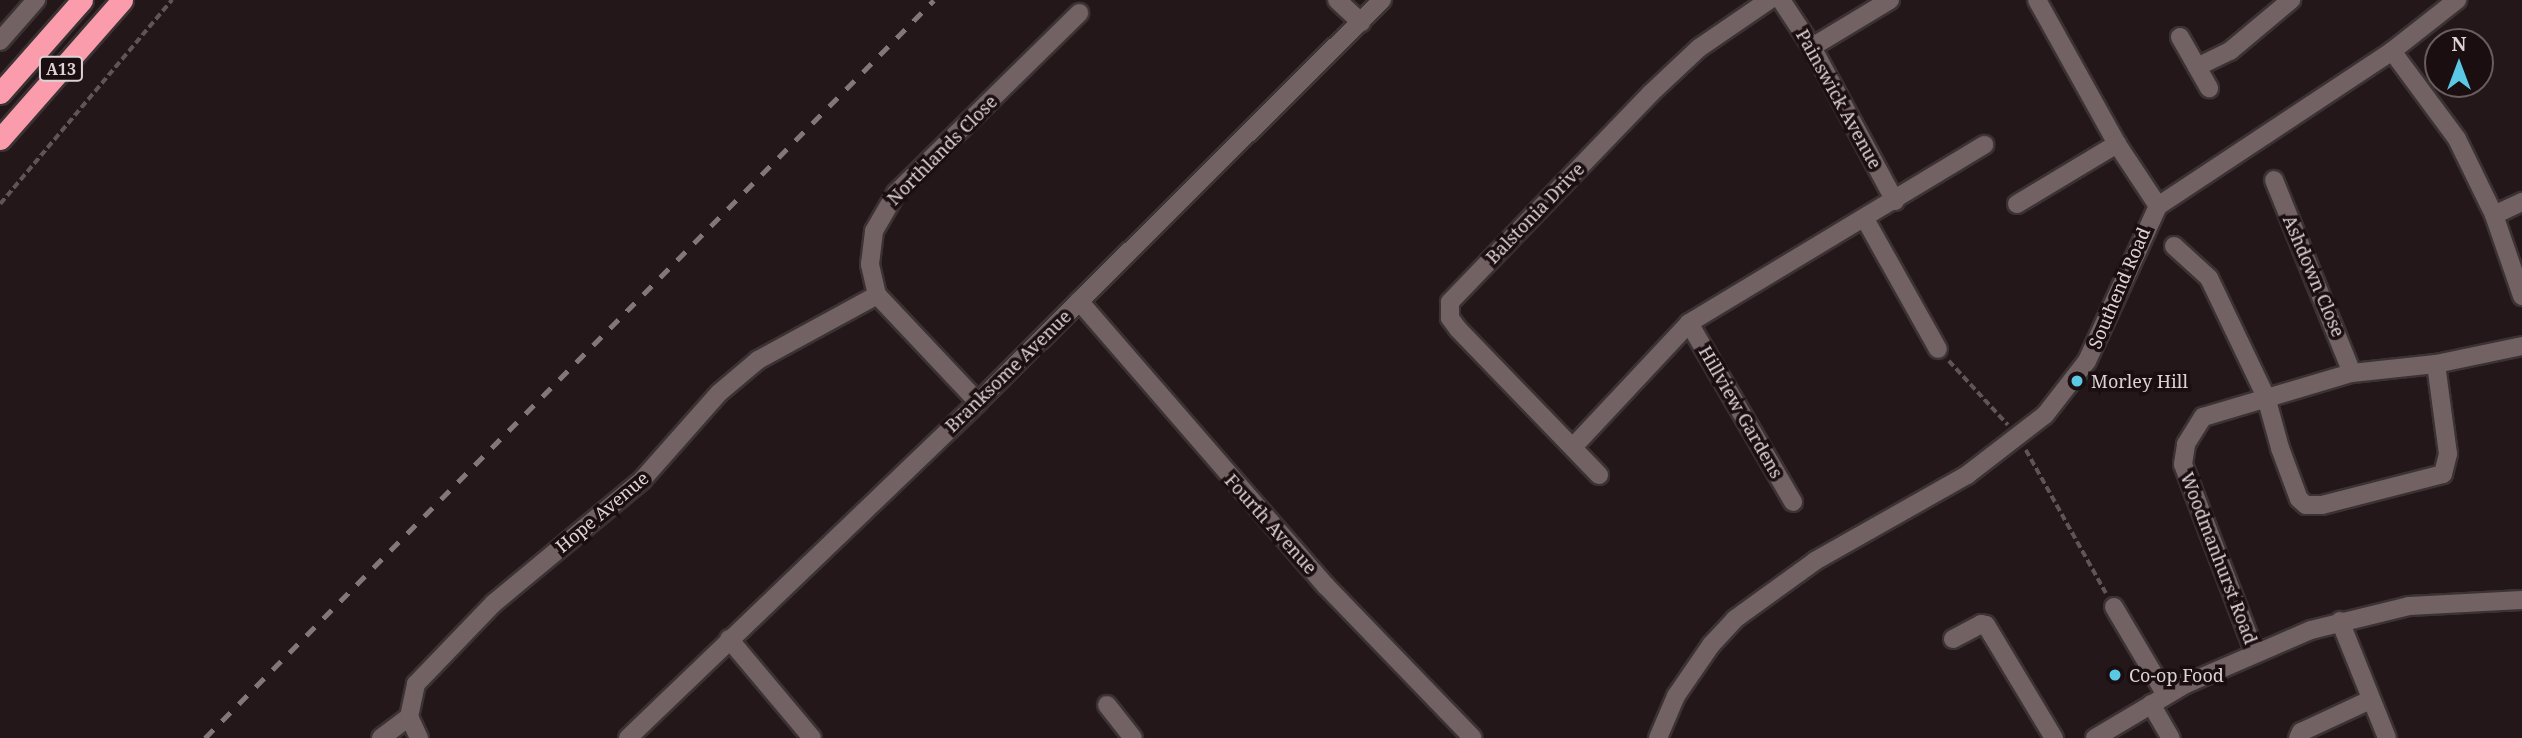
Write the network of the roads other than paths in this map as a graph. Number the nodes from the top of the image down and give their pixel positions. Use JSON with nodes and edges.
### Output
{"nodes":[{"id":1,"x":36,"y":0,"type":"edge"},
{"id":2,"x":82,"y":0,"type":"edge"},
{"id":3,"x":122,"y":0,"type":"edge"},
{"id":4,"x":1337,"y":0,"type":"edge"},
{"id":5,"x":1382,"y":0,"type":"edge"},
{"id":6,"x":1769,"y":0,"type":"edge"},
{"id":7,"x":1780,"y":0,"type":"edge"},
{"id":8,"x":1890,"y":0,"type":"edge"},
{"id":9,"x":2037,"y":0,"type":"edge"},
{"id":10,"x":2291,"y":0,"type":"edge"},
{"id":11,"x":2457,"y":0,"type":"edge"},
{"id":12,"x":1079,"y":13,"type":"dead end"},
{"id":13,"x":1361,"y":22,"type":"junction"},
{"id":14,"x":2180,"y":37,"type":"dead end"},
{"id":15,"x":0,"y":41,"type":"edge"},
{"id":16,"x":1812,"y":47,"type":"junction"},
{"id":17,"x":2392,"y":51,"type":"junction"},
{"id":18,"x":2197,"y":67,"type":"junction"},
{"id":19,"x":2209,"y":88,"type":"dead end"},
{"id":20,"x":0,"y":93,"type":"edge"},
{"id":21,"x":0,"y":139,"type":"edge"},
{"id":22,"x":2117,"y":144,"type":"junction"},
{"id":23,"x":1984,"y":145,"type":"dead end"},
{"id":24,"x":2274,"y":180,"type":"dead end"},
{"id":25,"x":1895,"y":201,"type":"junction"},
{"id":26,"x":2522,"y":202,"type":"edge"},
{"id":27,"x":2017,"y":204,"type":"dead end"},
{"id":28,"x":2158,"y":206,"type":"junction"},
{"id":29,"x":2494,"y":215,"type":"junction"},
{"id":30,"x":1865,"y":219,"type":"junction"},
{"id":31,"x":2174,"y":246,"type":"dead end"},
{"id":32,"x":877,"y":295,"type":"junction"},
{"id":33,"x":2522,"y":296,"type":"edge"},
{"id":34,"x":1079,"y":301,"type":"junction"},
{"id":35,"x":1689,"y":323,"type":"junction"},
{"id":36,"x":2522,"y":346,"type":"edge"},
{"id":37,"x":1938,"y":349,"type":"road end"},
{"id":38,"x":2436,"y":364,"type":"junction"},
{"id":39,"x":2352,"y":373,"type":"junction"},
{"id":40,"x":2266,"y":397,"type":"junction"},
{"id":41,"x":978,"y":402,"type":"junction"},
{"id":42,"x":1574,"y":446,"type":"junction"},
{"id":43,"x":1599,"y":475,"type":"dead end"},
{"id":44,"x":1794,"y":502,"type":"dead end"},
{"id":45,"x":2522,"y":600,"type":"edge"},
{"id":46,"x":2113,"y":607,"type":"road end"},
{"id":47,"x":2340,"y":621,"type":"junction"},
{"id":48,"x":729,"y":639,"type":"junction"},
{"id":49,"x":1953,"y":639,"type":"dead end"},
{"id":50,"x":2255,"y":653,"type":"junction"},
{"id":51,"x":2159,"y":699,"type":"junction"},
{"id":52,"x":2370,"y":700,"type":"junction"},
{"id":53,"x":1107,"y":705,"type":"dead end"},
{"id":54,"x":409,"y":717,"type":"junction"},
{"id":55,"x":381,"y":738,"type":"edge"},
{"id":56,"x":419,"y":738,"type":"edge"},
{"id":57,"x":628,"y":738,"type":"edge"},
{"id":58,"x":812,"y":738,"type":"edge"},
{"id":59,"x":1133,"y":738,"type":"edge"},
{"id":60,"x":1473,"y":738,"type":"edge"},
{"id":61,"x":1658,"y":738,"type":"edge"},
{"id":62,"x":2054,"y":738,"type":"edge"},
{"id":63,"x":2095,"y":738,"type":"edge"},
{"id":64,"x":2171,"y":738,"type":"edge"},
{"id":65,"x":2298,"y":738,"type":"edge"},
{"id":66,"x":2387,"y":738,"type":"edge"}],
"edges":[{"from":1,"to":15,"type":"street"},
{"from":2,"to":20,"type":"highway","number":"A13"},
{"from":3,"to":21,"type":"highway","number":"A13"},
{"from":4,"to":13,"type":"street"},
{"from":5,"to":13,"type":"street","name":"Branksome Avenue"},
{"from":6,"to":42,"type":"street","name":"Balstonia Drive"},
{"from":7,"to":16,"type":"street","name":"Painswick Avenue"},
{"from":8,"to":16,"type":"street"},
{"from":9,"to":22,"type":"street"},
{"from":10,"to":18,"type":"street"},
{"from":11,"to":17,"type":"street","name":"Southend Road"},
{"from":12,"to":32,"type":"street","name":"Northlands Close"},
{"from":13,"to":34,"type":"street","name":"Branksome Avenue"},
{"from":14,"to":18,"type":"street"},
{"from":16,"to":25,"type":"street","name":"Painswick Avenue"},
{"from":17,"to":28,"type":"street","name":"Southend Road"},
{"from":17,"to":29,"type":"street"},
{"from":18,"to":19,"type":"street"},
{"from":22,"to":27,"type":"street"},
{"from":22,"to":28,"type":"street"},
{"from":23,"to":25,"type":"street"},
{"from":24,"to":39,"type":"street","name":"Ashdown Close"},
{"from":25,"to":30,"type":"street"},
{"from":26,"to":29,"type":"street"},
{"from":28,"to":61,"type":"street","name":"Southend Road"},
{"from":29,"to":33,"type":"street"},
{"from":30,"to":35,"type":"street"},
{"from":30,"to":37,"type":"street"},
{"from":31,"to":40,"type":"street"},
{"from":32,"to":41,"type":"street"},
{"from":32,"to":54,"type":"street","name":"Hope Avenue"},
{"from":34,"to":41,"type":"street","name":"Branksome Avenue"},
{"from":34,"to":60,"type":"street","name":"Fourth Avenue"},
{"from":35,"to":42,"type":"street"},
{"from":35,"to":44,"type":"street","name":"Hillview Gardens"},
{"from":36,"to":38,"type":"street","name":"Woodmanhurst Road"},
{"from":38,"to":39,"type":"street","name":"Woodmanhurst Road"},
{"from":38,"to":40,"type":"street"},
{"from":39,"to":40,"type":"street","name":"Woodmanhurst Road"},
{"from":40,"to":50,"type":"street","name":"Woodmanhurst Road"},
{"from":41,"to":48,"type":"street","name":"Branksome Avenue"},
{"from":42,"to":43,"type":"street","name":"Balstonia Drive"},
{"from":45,"to":47,"type":"street"},
{"from":46,"to":51,"type":"street"},
{"from":47,"to":50,"type":"street"},
{"from":47,"to":52,"type":"street"},
{"from":48,"to":57,"type":"street","name":"Branksome Avenue"},
{"from":48,"to":58,"type":"street"},
{"from":49,"to":62,"type":"street"},
{"from":50,"to":51,"type":"street"},
{"from":51,"to":63,"type":"street"},
{"from":51,"to":64,"type":"street"},
{"from":52,"to":65,"type":"street"},
{"from":52,"to":66,"type":"street"},
{"from":53,"to":59,"type":"street"},
{"from":54,"to":55,"type":"street"},
{"from":54,"to":56,"type":"street"}]}
